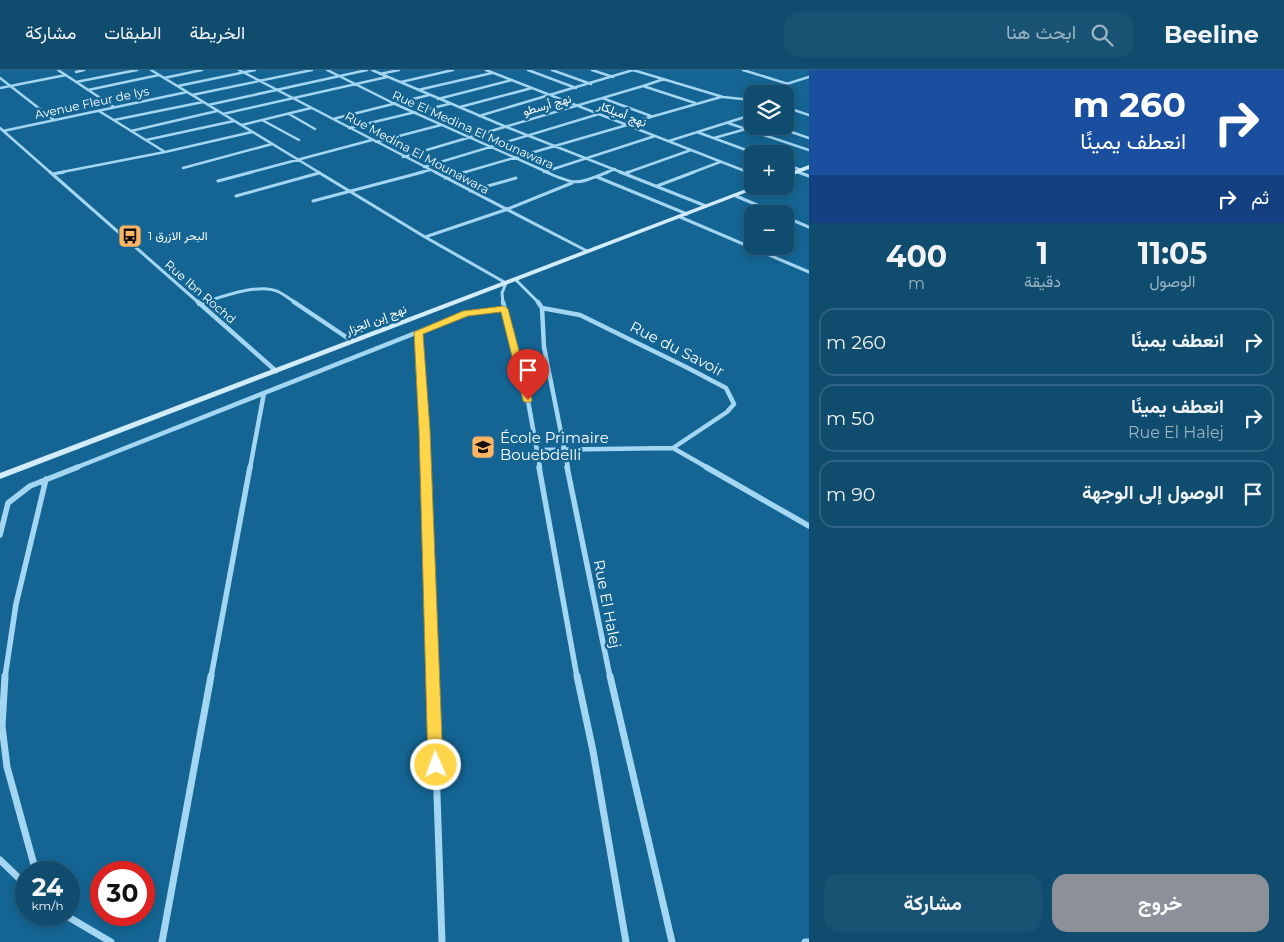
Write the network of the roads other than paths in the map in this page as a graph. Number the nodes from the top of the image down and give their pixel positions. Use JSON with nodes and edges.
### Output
{"nodes":[{"id":1,"x":58,"y":70,"type":"edge"},
{"id":2,"x":84,"y":70,"type":"edge"},
{"id":3,"x":137,"y":70,"type":"edge"},
{"id":4,"x":150,"y":70,"type":"edge"},
{"id":5,"x":202,"y":70,"type":"edge"},
{"id":6,"x":239,"y":70,"type":"edge"},
{"id":7,"x":256,"y":70,"type":"edge"},
{"id":8,"x":312,"y":70,"type":"edge"},
{"id":9,"x":327,"y":70,"type":"edge"},
{"id":10,"x":367,"y":70,"type":"edge"},
{"id":11,"x":372,"y":70,"type":"edge"},
{"id":12,"x":399,"y":70,"type":"edge"},
{"id":13,"x":453,"y":70,"type":"edge"},
{"id":14,"x":486,"y":70,"type":"edge"},
{"id":15,"x":528,"y":70,"type":"edge"},
{"id":16,"x":552,"y":70,"type":"edge"},
{"id":17,"x":592,"y":70,"type":"edge"},
{"id":18,"x":633,"y":70,"type":"edge"},
{"id":19,"x":743,"y":70,"type":"edge"},
{"id":20,"x":76,"y":72,"type":"dead end"},
{"id":21,"x":244,"y":72,"type":"junction"},
{"id":22,"x":493,"y":73,"type":"junction"},
{"id":23,"x":380,"y":74,"type":"junction"},
{"id":24,"x":159,"y":75,"type":"junction"},
{"id":25,"x":66,"y":76,"type":"junction"},
{"id":26,"x":338,"y":76,"type":"junction"},
{"id":27,"x":388,"y":77,"type":"junction"},
{"id":28,"x":613,"y":77,"type":"junction"},
{"id":29,"x":809,"y":77,"type":"edge"},
{"id":30,"x":0,"y":78,"type":"edge"},
{"id":31,"x":164,"y":78,"type":"junction"},
{"id":32,"x":664,"y":79,"type":"junction"},
{"id":33,"x":512,"y":80,"type":"junction"},
{"id":34,"x":260,"y":81,"type":"junction"},
{"id":35,"x":76,"y":82,"type":"junction"},
{"id":36,"x":401,"y":82,"type":"junction"},
{"id":37,"x":591,"y":84,"type":"junction"},
{"id":38,"x":789,"y":84,"type":"junction"},
{"id":39,"x":355,"y":85,"type":"junction"},
{"id":40,"x":785,"y":85,"type":"edge"},
{"id":41,"x":10,"y":86,"type":"junction"},
{"id":42,"x":177,"y":86,"type":"junction"},
{"id":43,"x":643,"y":86,"type":"junction"},
{"id":44,"x":0,"y":88,"type":"edge"},
{"id":45,"x":532,"y":88,"type":"junction"},
{"id":46,"x":577,"y":88,"type":"junction"},
{"id":47,"x":277,"y":89,"type":"junction"},
{"id":48,"x":88,"y":90,"type":"junction"},
{"id":49,"x":418,"y":90,"type":"junction"},
{"id":50,"x":187,"y":92,"type":"junction"},
{"id":51,"x":192,"y":95,"type":"junction"},
{"id":52,"x":429,"y":95,"type":"junction"},
{"id":53,"x":551,"y":96,"type":"junction"},
{"id":54,"x":722,"y":96,"type":"junction"},
{"id":55,"x":292,"y":98,"type":"junction"},
{"id":56,"x":602,"y":98,"type":"junction"},
{"id":57,"x":438,"y":99,"type":"junction"},
{"id":58,"x":744,"y":99,"type":"edge"},
{"id":59,"x":203,"y":102,"type":"junction"},
{"id":60,"x":694,"y":103,"type":"junction"},
{"id":61,"x":393,"y":104,"type":"junction"},
{"id":62,"x":450,"y":104,"type":"junction"},
{"id":63,"x":208,"y":105,"type":"junction"},
{"id":64,"x":577,"y":106,"type":"junction"},
{"id":65,"x":459,"y":107,"type":"junction"},
{"id":66,"x":114,"y":108,"type":"junction"},
{"id":67,"x":311,"y":108,"type":"junction"},
{"id":68,"x":794,"y":110,"type":"edge"},
{"id":69,"x":98,"y":111,"type":"junction"},
{"id":70,"x":218,"y":111,"type":"junction"},
{"id":71,"x":412,"y":112,"type":"junction"},
{"id":72,"x":223,"y":114,"type":"junction"},
{"id":73,"x":289,"y":114,"type":"junction"},
{"id":74,"x":599,"y":114,"type":"junction"},
{"id":75,"x":809,"y":115,"type":"edge"},
{"id":76,"x":479,"y":116,"type":"junction"},
{"id":77,"x":652,"y":116,"type":"junction"},
{"id":78,"x":744,"y":117,"type":"edge"},
{"id":79,"x":332,"y":119,"type":"junction"},
{"id":80,"x":54,"y":120,"type":"junction"},
{"id":81,"x":114,"y":120,"type":"junction"},
{"id":82,"x":262,"y":120,"type":"junction"},
{"id":83,"x":234,"y":121,"type":"junction"},
{"id":84,"x":727,"y":122,"type":"junction"},
{"id":85,"x":242,"y":125,"type":"junction"},
{"id":86,"x":441,"y":125,"type":"junction"},
{"id":87,"x":627,"y":125,"type":"junction"},
{"id":88,"x":504,"y":126,"type":"junction"},
{"id":89,"x":349,"y":128,"type":"junction"},
{"id":90,"x":744,"y":128,"type":"edge"},
{"id":91,"x":315,"y":129,"type":"dead end"},
{"id":92,"x":1,"y":130,"type":"edge"},
{"id":93,"x":744,"y":130,"type":"edge"},
{"id":94,"x":131,"y":131,"type":"junction"},
{"id":95,"x":252,"y":132,"type":"junction"},
{"id":96,"x":697,"y":132,"type":"junction"},
{"id":97,"x":794,"y":133,"type":"edge"},
{"id":98,"x":764,"y":135,"type":"edge"},
{"id":99,"x":528,"y":136,"type":"junction"},
{"id":100,"x":655,"y":136,"type":"junction"},
{"id":101,"x":468,"y":137,"type":"junction"},
{"id":102,"x":714,"y":138,"type":"junction"},
{"id":103,"x":809,"y":138,"type":"edge"},
{"id":104,"x":146,"y":140,"type":"junction"},
{"id":105,"x":299,"y":140,"type":"dead end"},
{"id":106,"x":374,"y":141,"type":"junction"},
{"id":107,"x":669,"y":141,"type":"junction"},
{"id":108,"x":272,"y":144,"type":"junction"},
{"id":109,"x":555,"y":146,"type":"junction"},
{"id":110,"x":491,"y":148,"type":"junction"},
{"id":111,"x":744,"y":149,"type":"edge"},
{"id":112,"x":692,"y":150,"type":"junction"},
{"id":113,"x":809,"y":150,"type":"edge"},
{"id":114,"x":165,"y":152,"type":"junction"},
{"id":115,"x":403,"y":157,"type":"junction"},
{"id":116,"x":514,"y":158,"type":"junction"},
{"id":117,"x":585,"y":158,"type":"junction"},
{"id":118,"x":297,"y":160,"type":"junction"},
{"id":119,"x":721,"y":161,"type":"junction"},
{"id":120,"x":424,"y":167,"type":"junction"},
{"id":121,"x":809,"y":167,"type":"edge"},
{"id":122,"x":184,"y":168,"type":"dead end"},
{"id":123,"x":794,"y":168,"type":"edge"},
{"id":124,"x":615,"y":169,"type":"junction"},
{"id":125,"x":430,"y":170,"type":"junction"},
{"id":126,"x":744,"y":171,"type":"edge"},
{"id":127,"x":800,"y":171,"type":"junction"},
{"id":128,"x":319,"y":172,"type":"junction"},
{"id":129,"x":544,"y":172,"type":"junction"},
{"id":130,"x":626,"y":173,"type":"junction"},
{"id":131,"x":794,"y":173,"type":"edge"},
{"id":132,"x":53,"y":174,"type":"junction"},
{"id":133,"x":809,"y":176,"type":"edge"},
{"id":134,"x":597,"y":177,"type":"junction"},
{"id":135,"x":445,"y":178,"type":"junction"},
{"id":136,"x":516,"y":178,"type":"dead end"},
{"id":137,"x":218,"y":181,"type":"dead end"},
{"id":138,"x":572,"y":183,"type":"junction"},
{"id":139,"x":658,"y":186,"type":"junction"},
{"id":140,"x":350,"y":190,"type":"junction"},
{"id":141,"x":470,"y":191,"type":"junction"},
{"id":142,"x":744,"y":193,"type":"edge"},
{"id":143,"x":236,"y":196,"type":"dead end"},
{"id":144,"x":736,"y":196,"type":"junction"},
{"id":145,"x":313,"y":201,"type":"dead end"},
{"id":146,"x":757,"y":205,"type":"edge"},
{"id":147,"x":706,"y":206,"type":"junction"},
{"id":148,"x":505,"y":210,"type":"junction"},
{"id":149,"x":683,"y":215,"type":"junction"},
{"id":150,"x":794,"y":221,"type":"edge"},
{"id":151,"x":809,"y":227,"type":"edge"},
{"id":152,"x":426,"y":237,"type":"junction"},
{"id":153,"x":587,"y":251,"type":"junction"},
{"id":154,"x":809,"y":272,"type":"edge"},
{"id":155,"x":515,"y":279,"type":"junction"},
{"id":156,"x":506,"y":283,"type":"junction"},
{"id":157,"x":199,"y":304,"type":"junction"},
{"id":158,"x":542,"y":308,"type":"junction"},
{"id":159,"x":504,"y":309,"type":"junction"},
{"id":160,"x":418,"y":332,"type":"junction"},
{"id":161,"x":352,"y":341,"type":"junction"},
{"id":162,"x":276,"y":371,"type":"junction"},
{"id":163,"x":264,"y":393,"type":"junction"},
{"id":164,"x":673,"y":448,"type":"junction"},
{"id":165,"x":536,"y":450,"type":"junction"},
{"id":166,"x":564,"y":450,"type":"junction"},
{"id":167,"x":0,"y":476,"type":"edge"},
{"id":168,"x":46,"y":479,"type":"junction"},
{"id":169,"x":809,"y":526,"type":"edge"},
{"id":170,"x":0,"y":535,"type":"edge"},
{"id":171,"x":0,"y":860,"type":"edge"},
{"id":172,"x":33,"y":861,"type":"edge"},
{"id":173,"x":15,"y":874,"type":"edge"},
{"id":174,"x":80,"y":924,"type":"edge"},
{"id":175,"x":111,"y":942,"type":"edge"},
{"id":176,"x":162,"y":942,"type":"edge"},
{"id":177,"x":442,"y":942,"type":"edge"},
{"id":178,"x":626,"y":942,"type":"edge"},
{"id":179,"x":672,"y":942,"type":"edge"}],
"edges":[{"from":1,"to":25,"type":"street"},
{"from":2,"to":20,"type":"street"},
{"from":3,"to":35,"type":"street"},
{"from":4,"to":24,"type":"street"},
{"from":5,"to":31,"type":"street"},
{"from":6,"to":21,"type":"street","name":"Rue Medina El Mounawara"},
{"from":7,"to":21,"type":"street"},
{"from":8,"to":34,"type":"street"},
{"from":9,"to":26,"type":"street","name":"Rue El Medina El Mounawara"},
{"from":10,"to":26,"type":"street"},
{"from":11,"to":23,"type":"street"},
{"from":12,"to":23,"type":"street"},
{"from":13,"to":36,"type":"street"},
{"from":14,"to":22,"type":"street","name":"نهج أميلكار"},
{"from":15,"to":46,"type":"street"},
{"from":16,"to":37,"type":"street"},
{"from":17,"to":28,"type":"street"},
{"from":18,"to":28,"type":"street"},
{"from":18,"to":32,"type":"street"},
{"from":19,"to":38,"type":"street"},
{"from":21,"to":34,"type":"street","name":"Rue Medina El Mounawara"},
{"from":21,"to":42,"type":"street"},
{"from":22,"to":33,"type":"street","name":"نهج أميلكار"},
{"from":22,"to":49,"type":"street"},
{"from":23,"to":27,"type":"street"},
{"from":24,"to":31,"type":"street"},
{"from":24,"to":48,"type":"street"},
{"from":25,"to":35,"type":"street"},
{"from":25,"to":41,"type":"street"},
{"from":26,"to":39,"type":"street","name":"Rue El Medina El Mounawara"},
{"from":26,"to":47,"type":"street"},
{"from":27,"to":36,"type":"street"},
{"from":27,"to":39,"type":"street"},
{"from":28,"to":37,"type":"street"},
{"from":29,"to":38,"type":"street"},
{"from":30,"to":41,"type":"street"},
{"from":31,"to":42,"type":"street"},
{"from":32,"to":43,"type":"street","name":"نهج أرسطو"},
{"from":32,"to":54,"type":"street"},
{"from":33,"to":45,"type":"street","name":"نهج أميلكار"},
{"from":33,"to":57,"type":"street"},
{"from":34,"to":47,"type":"street","name":"Rue Medina El Mounawara"},
{"from":34,"to":51,"type":"street"},
{"from":35,"to":48,"type":"street"},
{"from":36,"to":49,"type":"street"},
{"from":37,"to":46,"type":"street"},
{"from":38,"to":40,"type":"street"},
{"from":39,"to":55,"type":"street"},
{"from":39,"to":61,"type":"street","name":"Rue El Medina El Mounawara"},
{"from":41,"to":44,"type":"street"},
{"from":41,"to":80,"type":"street"},
{"from":42,"to":50,"type":"street"},
{"from":43,"to":56,"type":"street","name":"نهج أرسطو"},
{"from":43,"to":60,"type":"street"},
{"from":45,"to":53,"type":"street","name":"نهج أميلكار"},
{"from":45,"to":65,"type":"street"},
{"from":46,"to":53,"type":"street"},
{"from":47,"to":55,"type":"street","name":"Rue Medina El Mounawara"},
{"from":47,"to":63,"type":"street"},
{"from":48,"to":66,"type":"street"},
{"from":49,"to":52,"type":"street"},
{"from":50,"to":51,"type":"street"},
{"from":50,"to":66,"type":"street","name":"Avenue Fleur de lys"},
{"from":51,"to":59,"type":"street"},
{"from":52,"to":57,"type":"street"},
{"from":52,"to":61,"type":"street"},
{"from":53,"to":64,"type":"street","name":"نهج أميلكار"},
{"from":53,"to":76,"type":"street"},
{"from":54,"to":58,"type":"street"},
{"from":54,"to":60,"type":"street"},
{"from":55,"to":67,"type":"street","name":"Rue Medina El Mounawara"},
{"from":55,"to":72,"type":"street"},
{"from":56,"to":64,"type":"street","name":"نهج أرسطو"},
{"from":56,"to":77,"type":"street"},
{"from":57,"to":62,"type":"street"},
{"from":59,"to":63,"type":"street"},
{"from":59,"to":81,"type":"street"},
{"from":60,"to":77,"type":"street"},
{"from":61,"to":71,"type":"street","name":"Rue El Medina El Mounawara"},
{"from":61,"to":79,"type":"street"},
{"from":62,"to":65,"type":"street"},
{"from":62,"to":71,"type":"street"},
{"from":63,"to":70,"type":"street"},
{"from":64,"to":74,"type":"street","name":"نهج أميلكار"},
{"from":64,"to":88,"type":"street","name":"نهج أرسطو"},
{"from":65,"to":76,"type":"street"},
{"from":66,"to":69,"type":"street","name":"Avenue Fleur de lys"},
{"from":67,"to":73,"type":"street"},
{"from":67,"to":79,"type":"street","name":"Rue Medina El Mounawara"},
{"from":68,"to":75,"type":"street"},
{"from":69,"to":80,"type":"street","name":"Avenue Fleur de lys"},
{"from":69,"to":81,"type":"street"},
{"from":70,"to":72,"type":"street"},
{"from":70,"to":94,"type":"street"},
{"from":71,"to":86,"type":"street","name":"Rue El Medina El Mounawara"},
{"from":71,"to":89,"type":"street"},
{"from":72,"to":83,"type":"street"},
{"from":73,"to":82,"type":"street"},
{"from":73,"to":91,"type":"street"},
{"from":74,"to":87,"type":"street","name":"نهج أميلكار"},
{"from":74,"to":99,"type":"street"},
{"from":76,"to":88,"type":"street"},
{"from":77,"to":87,"type":"street"},
{"from":78,"to":84,"type":"street"},
{"from":79,"to":89,"type":"street","name":"Rue Medina El Mounawara"},
{"from":80,"to":92,"type":"street","name":"Avenue Fleur de lys"},
{"from":81,"to":94,"type":"street"},
{"from":82,"to":85,"type":"street"},
{"from":82,"to":105,"type":"street"},
{"from":83,"to":85,"type":"street"},
{"from":83,"to":104,"type":"street"},
{"from":84,"to":90,"type":"street"},
{"from":84,"to":96,"type":"street"},
{"from":85,"to":95,"type":"street"},
{"from":86,"to":101,"type":"street","name":"Rue El Medina El Mounawara"},
{"from":86,"to":106,"type":"street"},
{"from":87,"to":100,"type":"street","name":"نهج أميلكار"},
{"from":87,"to":109,"type":"street"},
{"from":88,"to":99,"type":"street"},
{"from":88,"to":101,"type":"street","name":"نهج أرسطو"},
{"from":89,"to":106,"type":"street","name":"Rue Medina El Mounawara"},
{"from":92,"to":132,"type":"street","name":"Rue Ibn Rochd"},
{"from":93,"to":102,"type":"street"},
{"from":94,"to":104,"type":"street"},
{"from":95,"to":108,"type":"street"},
{"from":95,"to":114,"type":"street"},
{"from":96,"to":102,"type":"street"},
{"from":96,"to":107,"type":"street"},
{"from":97,"to":103,"type":"street"},
{"from":98,"to":113,"type":"street"},
{"from":99,"to":109,"type":"street"},
{"from":99,"to":110,"type":"street"},
{"from":100,"to":107,"type":"street","name":"نهج أميلكار"},
{"from":100,"to":117,"type":"street"},
{"from":101,"to":110,"type":"street","name":"Rue El Medina El Mounawara"},
{"from":101,"to":115,"type":"street","name":"نهج أرسطو"},
{"from":102,"to":111,"type":"street"},
{"from":104,"to":114,"type":"street"},
{"from":106,"to":115,"type":"street","name":"Rue Medina El Mounawara"},
{"from":106,"to":118,"type":"street"},
{"from":107,"to":112,"type":"street","name":"نهج أميلكار"},
{"from":108,"to":118,"type":"street"},
{"from":108,"to":122,"type":"street"},
{"from":109,"to":116,"type":"street"},
{"from":109,"to":117,"type":"street"},
{"from":110,"to":116,"type":"street","name":"Rue El Medina El Mounawara"},
{"from":110,"to":120,"type":"street"},
{"from":112,"to":119,"type":"street","name":"نهج أميلكار"},
{"from":112,"to":130,"type":"street"},
{"from":114,"to":132,"type":"street"},
{"from":115,"to":120,"type":"street","name":"Rue Medina El Mounawara"},
{"from":116,"to":129,"type":"street","name":"Rue El Medina El Mounawara"},
{"from":116,"to":135,"type":"street"},
{"from":117,"to":124,"type":"street"},
{"from":117,"to":129,"type":"street"},
{"from":118,"to":128,"type":"street"},
{"from":118,"to":137,"type":"street"},
{"from":119,"to":126,"type":"street","name":"نهج أميلكار"},
{"from":119,"to":139,"type":"street"},
{"from":120,"to":125,"type":"street","name":"Rue Medina El Mounawara"},
{"from":121,"to":127,"type":"street"},
{"from":123,"to":127,"type":"street"},
{"from":124,"to":130,"type":"street"},
{"from":124,"to":134,"type":"street"},
{"from":125,"to":135,"type":"street","name":"Rue Medina El Mounawara"},
{"from":125,"to":140,"type":"street"},
{"from":127,"to":131,"type":"street"},
{"from":127,"to":133,"type":"street"},
{"from":128,"to":140,"type":"street"},
{"from":128,"to":143,"type":"street"},
{"from":129,"to":138,"type":"street","name":"Rue El Medina El Mounawara"},
{"from":130,"to":139,"type":"street"},
{"from":132,"to":157,"type":"street","name":"Rue Ibn Rochd"},
{"from":134,"to":138,"type":"street"},
{"from":134,"to":149,"type":"street"},
{"from":135,"to":141,"type":"street","name":"Rue Medina El Mounawara"},
{"from":136,"to":141,"type":"street"},
{"from":138,"to":148,"type":"street"},
{"from":139,"to":147,"type":"street"},
{"from":140,"to":145,"type":"street"},
{"from":140,"to":152,"type":"street"},
{"from":141,"to":148,"type":"street","name":"Rue Medina El Mounawara"},
{"from":142,"to":144,"type":"street","name":"نهج إبن الجزار"},
{"from":144,"to":146,"type":"street"},
{"from":144,"to":147,"type":"street","name":"نهج إبن الجزار"},
{"from":147,"to":149,"type":"street","name":"نهج إبن الجزار"},
{"from":148,"to":152,"type":"street"},
{"from":148,"to":153,"type":"street","name":"Rue Medina El Mounawara"},
{"from":149,"to":153,"type":"street","name":"نهج إبن الجزار"},
{"from":149,"to":154,"type":"street"},
{"from":150,"to":151,"type":"street"},
{"from":152,"to":156,"type":"street"},
{"from":153,"to":155,"type":"street","name":"نهج إبن الجزار"},
{"from":155,"to":156,"type":"street","name":"نهج إبن الجزار"},
{"from":155,"to":158,"type":"street"},
{"from":156,"to":159,"type":"street"},
{"from":156,"to":161,"type":"street","name":"نهج إبن الجزار"},
{"from":157,"to":161,"type":"street"},
{"from":157,"to":162,"type":"street","name":"Rue Ibn Rochd"},
{"from":158,"to":164,"type":"street","name":"Rue du Savoir"},
{"from":158,"to":166,"type":"street","name":"Rue El Halej"},
{"from":159,"to":160,"type":"street"},
{"from":159,"to":165,"type":"street"},
{"from":160,"to":163,"type":"street"},
{"from":160,"to":177,"type":"street"},
{"from":161,"to":162,"type":"street","name":"نهج إبن الجزار"},
{"from":162,"to":167,"type":"street","name":"نهج إبن الجزار"},
{"from":163,"to":168,"type":"street"},
{"from":163,"to":176,"type":"street"},
{"from":164,"to":166,"type":"street"},
{"from":164,"to":169,"type":"street"},
{"from":165,"to":166,"type":"street"},
{"from":165,"to":178,"type":"street"},
{"from":166,"to":179,"type":"street","name":"Rue El Halej"},
{"from":168,"to":170,"type":"street"},
{"from":168,"to":172,"type":"street"},
{"from":171,"to":173,"type":"street"},
{"from":174,"to":175,"type":"street"}]}
